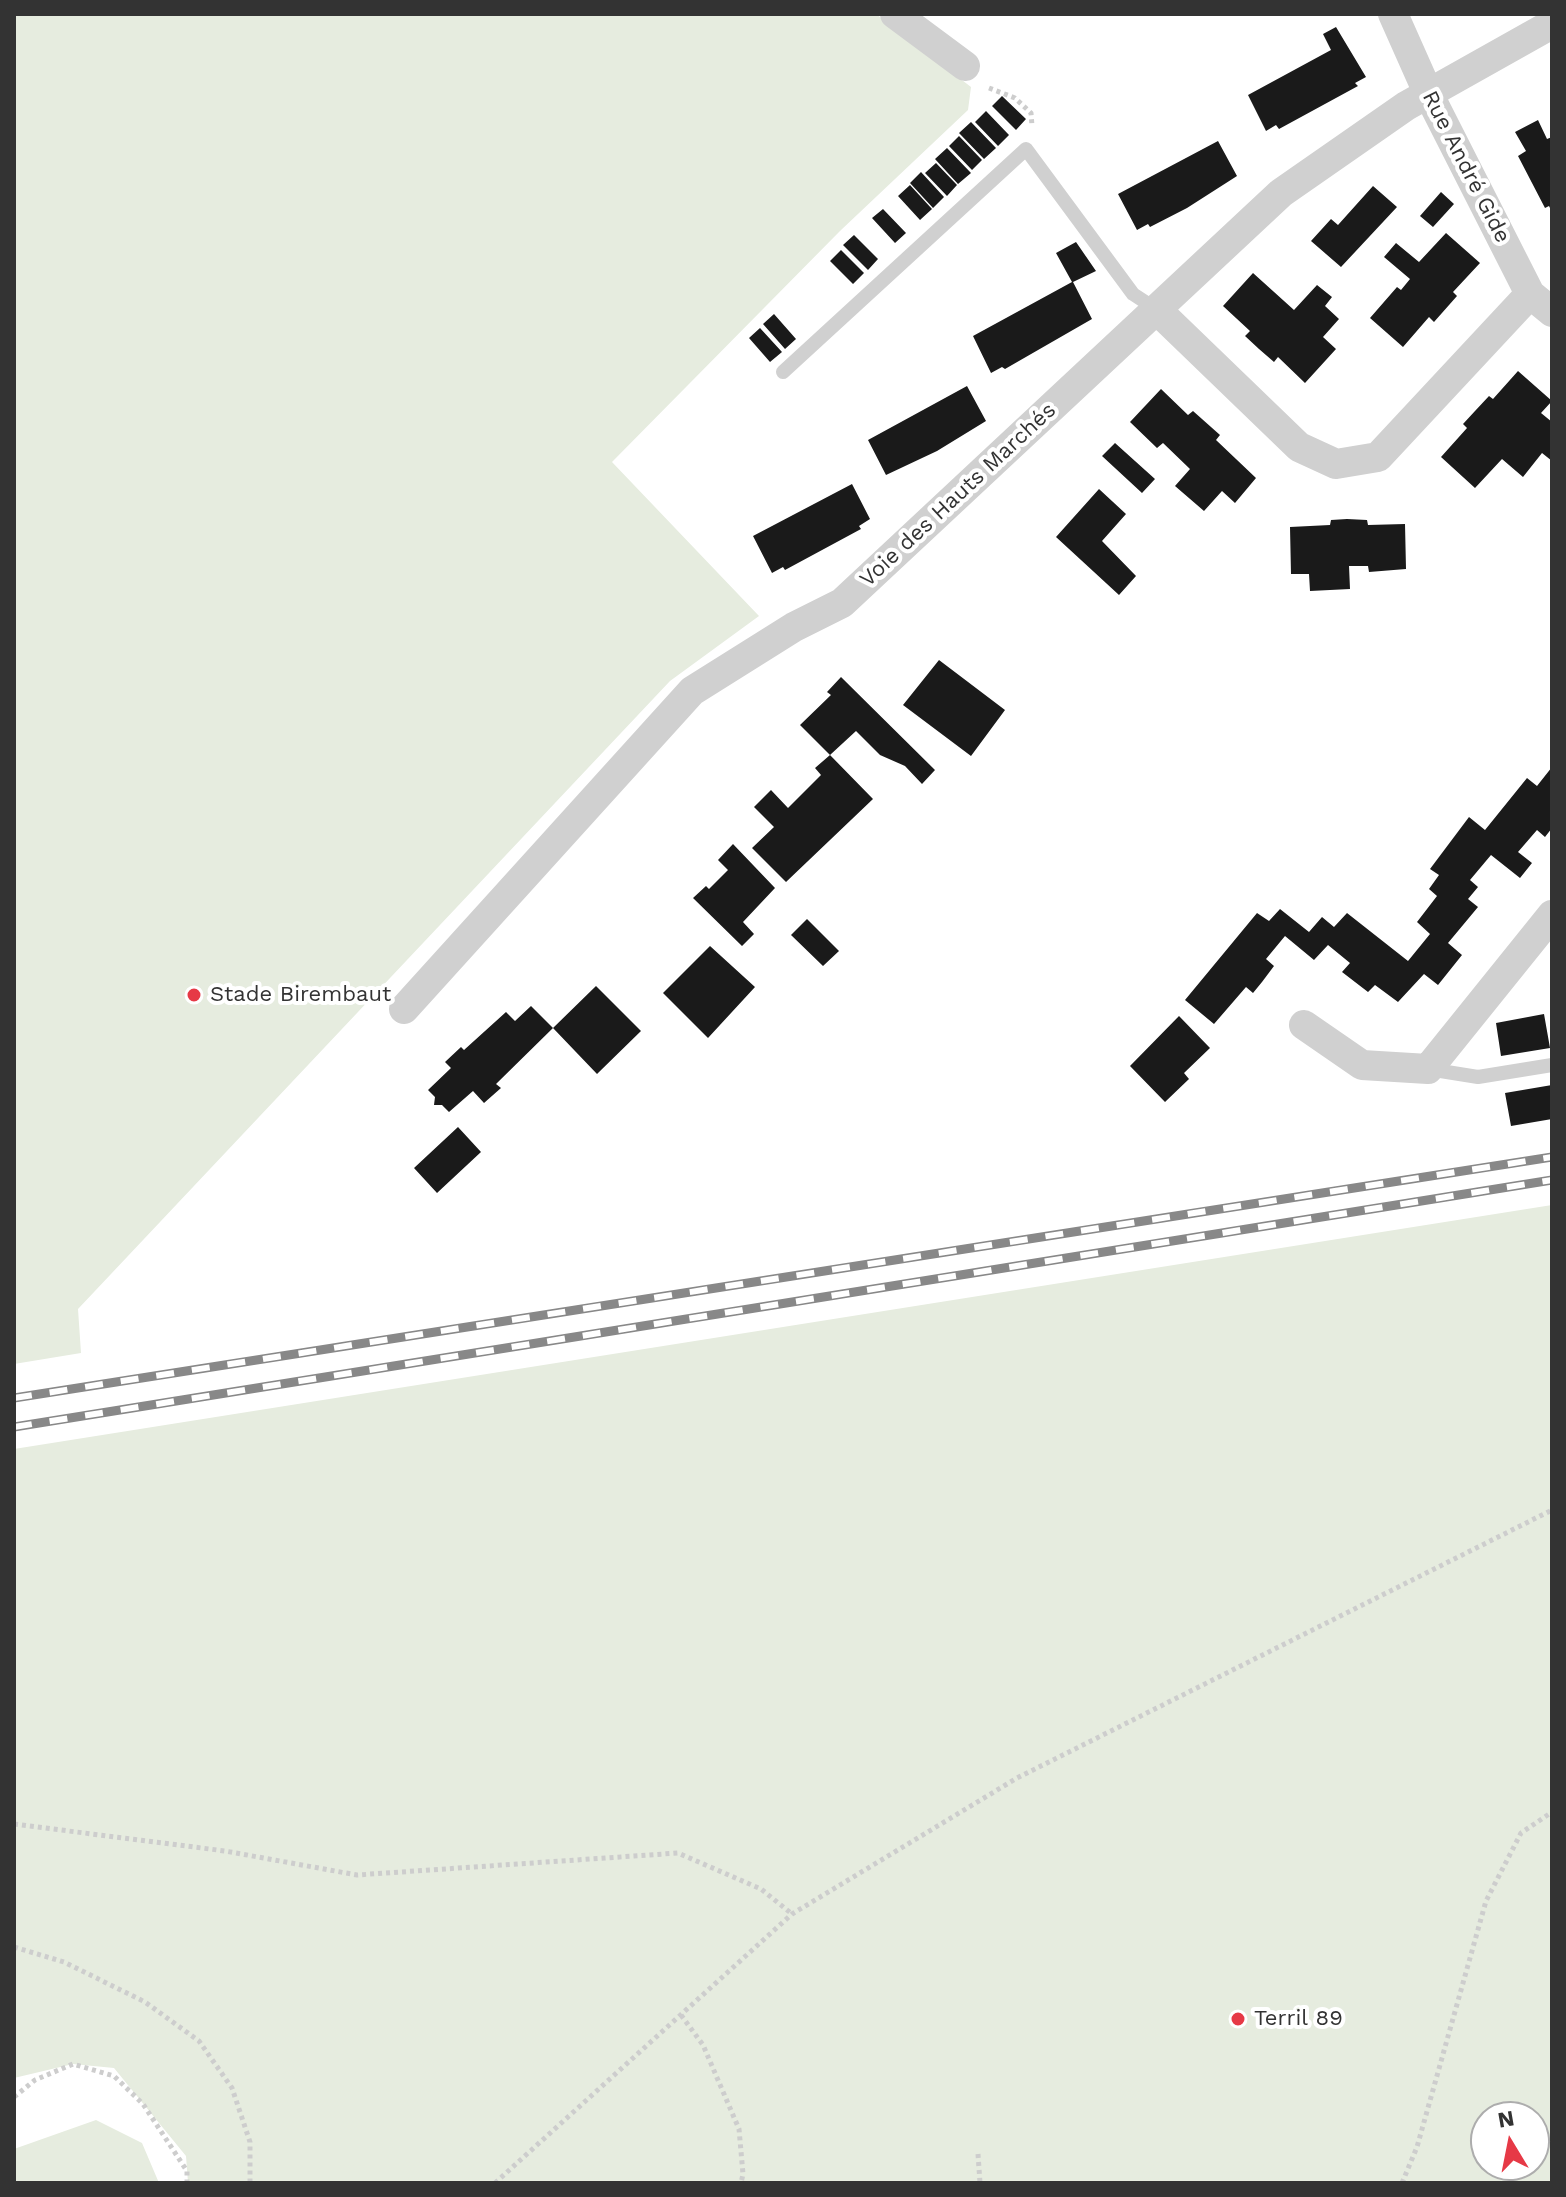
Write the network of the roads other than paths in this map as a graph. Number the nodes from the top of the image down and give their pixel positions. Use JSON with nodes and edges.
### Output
{"nodes":[{"id":1,"x":895,"y":14,"type":"edge"},
{"id":2,"x":1393,"y":14,"type":"edge"},
{"id":3,"x":1552,"y":24,"type":"edge"},
{"id":4,"x":965,"y":66,"type":"road end"},
{"id":5,"x":1429,"y":95,"type":"junction"},
{"id":6,"x":1541,"y":303,"type":"edge"},
{"id":7,"x":1156,"y":309,"type":"junction"},
{"id":8,"x":783,"y":372,"type":"dead end"},
{"id":9,"x":1552,"y":915,"type":"edge"},
{"id":10,"x":404,"y":1009,"type":"dead end"},
{"id":11,"x":1304,"y":1025,"type":"dead end"},
{"id":12,"x":1552,"y":1065,"type":"edge"},
{"id":13,"x":1428,"y":1069,"type":"junction"}],
"edges":[{"from":1,"to":4,"type":"street"},
{"from":2,"to":5,"type":"street","name":"Rue André Gide"},
{"from":3,"to":5,"type":"street","name":"Voie des Hauts Marchés"},
{"from":5,"to":6,"type":"street","name":"Rue André Gide"},
{"from":5,"to":7,"type":"street","name":"Voie des Hauts Marchés"},
{"from":6,"to":7,"type":"street"},
{"from":7,"to":8,"type":"lane"},
{"from":7,"to":10,"type":"street","name":"Voie des Hauts Marchés"},
{"from":9,"to":13,"type":"street"},
{"from":11,"to":13,"type":"street"},
{"from":12,"to":13,"type":"lane"}]}
